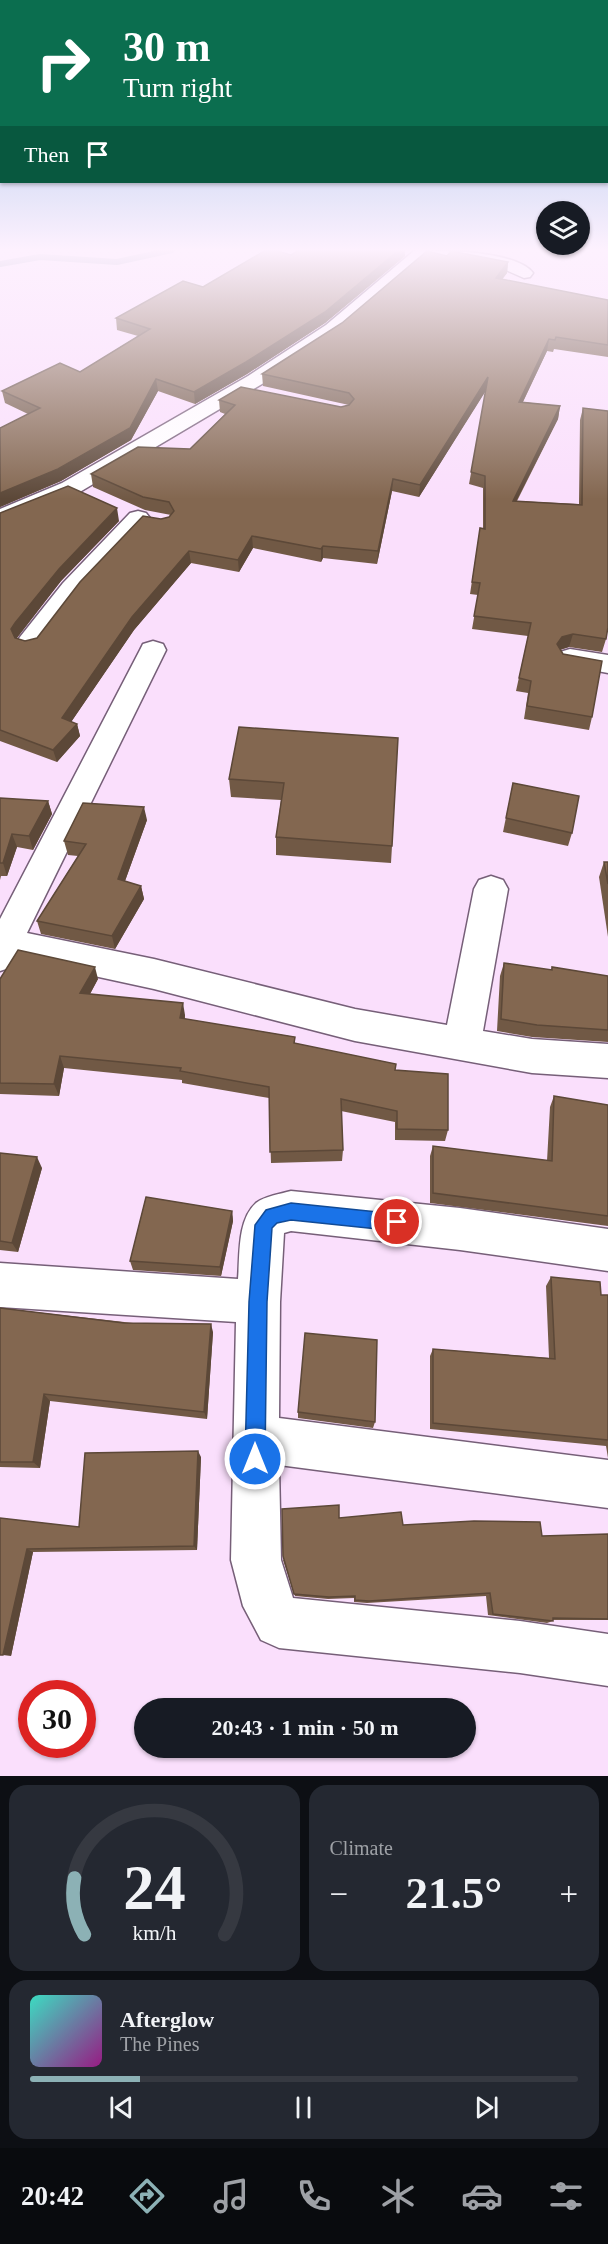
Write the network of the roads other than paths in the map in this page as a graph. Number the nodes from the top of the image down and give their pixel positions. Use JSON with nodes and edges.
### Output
{"nodes":[{"id":1,"x":327,"y":333,"type":"edge"},
{"id":2,"x":239,"y":390,"type":"junction"},
{"id":3,"x":273,"y":397,"type":"edge"},
{"id":4,"x":70,"y":488,"type":"junction"},
{"id":5,"x":0,"y":518,"type":"edge"},
{"id":6,"x":28,"y":643,"type":"edge"},
{"id":7,"x":153,"y":650,"type":"dead end"},
{"id":8,"x":570,"y":658,"type":"edge"},
{"id":9,"x":608,"y":664,"type":"edge"},
{"id":10,"x":491,"y":889,"type":"dead end"},
{"id":11,"x":2,"y":947,"type":"edge"},
{"id":12,"x":462,"y":1044,"type":"junction"},
{"id":13,"x":608,"y":1061,"type":"edge"},
{"id":14,"x":608,"y":1250,"type":"edge"},
{"id":15,"x":0,"y":1285,"type":"edge"},
{"id":16,"x":258,"y":1302,"type":"junction"},
{"id":17,"x":255,"y":1438,"type":"junction"},
{"id":18,"x":608,"y":1484,"type":"edge"},
{"id":19,"x":608,"y":1660,"type":"edge"}],
"edges":[{"from":1,"to":2,"type":"street"},
{"from":2,"to":3,"type":"street"},
{"from":2,"to":4,"type":"street"},
{"from":4,"to":5,"type":"street"},
{"from":4,"to":6,"type":"street"},
{"from":7,"to":11,"type":"street"},
{"from":8,"to":9,"type":"street"},
{"from":10,"to":12,"type":"street"},
{"from":11,"to":12,"type":"street"},
{"from":12,"to":13,"type":"street"},
{"from":14,"to":16,"type":"street"},
{"from":15,"to":16,"type":"street"},
{"from":16,"to":17,"type":"street"},
{"from":17,"to":18,"type":"street"},
{"from":17,"to":19,"type":"street"}]}
